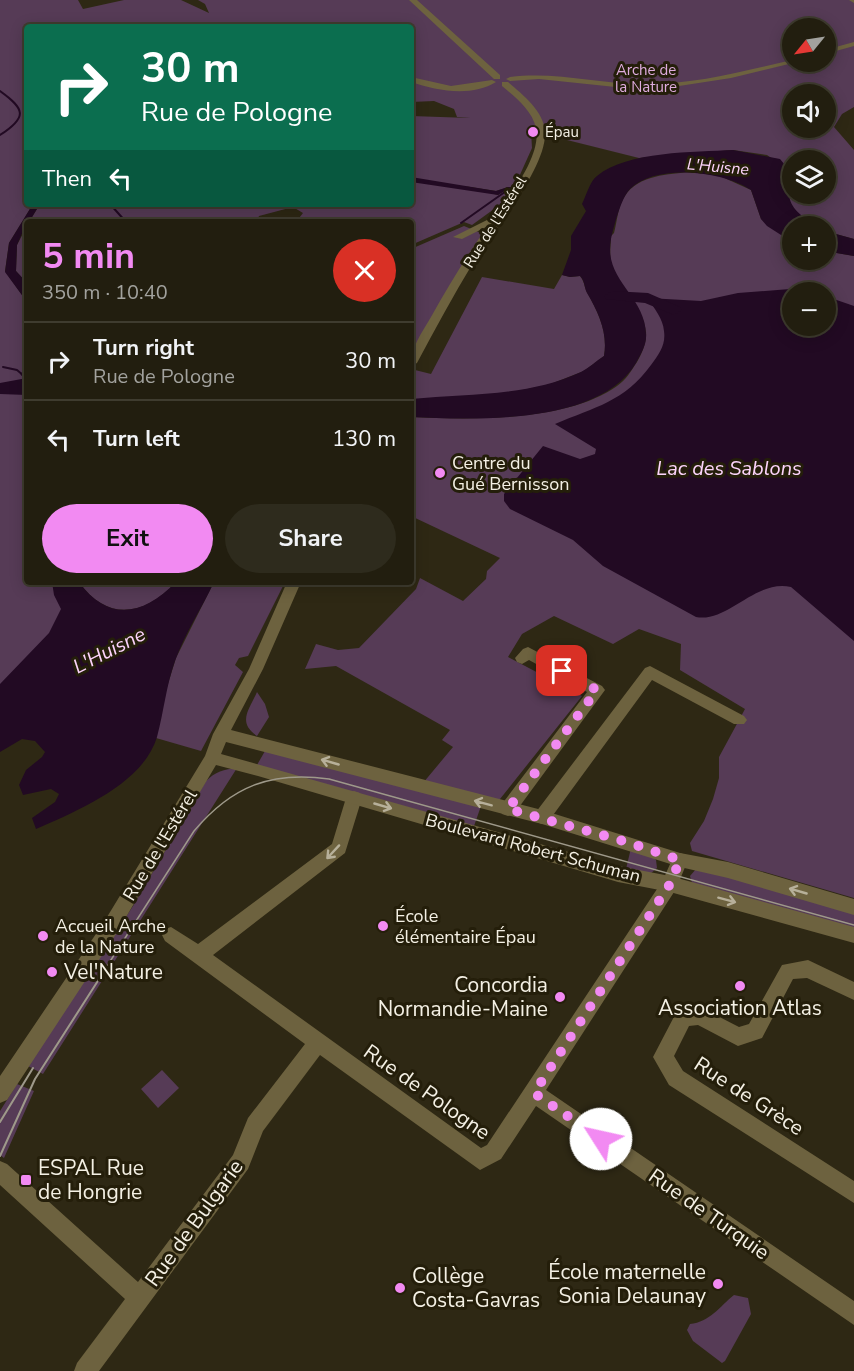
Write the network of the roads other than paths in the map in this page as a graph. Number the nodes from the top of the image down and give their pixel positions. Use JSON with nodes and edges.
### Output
{"nodes":[{"id":1,"x":413,"y":0,"type":"edge"},
{"id":2,"x":854,"y":44,"type":"edge"},
{"id":3,"x":836,"y":49,"type":"edge"},
{"id":4,"x":782,"y":64,"type":"edge"},
{"id":5,"x":414,"y":80,"type":"edge"},
{"id":6,"x":501,"y":81,"type":"junction"},
{"id":7,"x":499,"y":218,"type":"junction"},
{"id":8,"x":458,"y":237,"type":"dead end"},
{"id":9,"x":414,"y":358,"type":"edge"},
{"id":10,"x":293,"y":585,"type":"edge"},
{"id":11,"x":522,"y":658,"type":"dead end"},
{"id":12,"x":739,"y":720,"type":"dead end"},
{"id":13,"x":221,"y":734,"type":"junction"},
{"id":14,"x":212,"y":758,"type":"junction"},
{"id":15,"x":354,"y":798,"type":"junction"},
{"id":16,"x":508,"y":809,"type":"junction"},
{"id":17,"x":542,"y":817,"type":"junction"},
{"id":18,"x":680,"y":860,"type":"junction"},
{"id":19,"x":670,"y":884,"type":"junction"},
{"id":20,"x":854,"y":907,"type":"edge"},
{"id":21,"x":171,"y":935,"type":"dead end"},
{"id":22,"x":854,"y":935,"type":"edge"},
{"id":23,"x":198,"y":955,"type":"junction"},
{"id":24,"x":854,"y":991,"type":"edge"},
{"id":25,"x":318,"y":1042,"type":"junction"},
{"id":26,"x":534,"y":1093,"type":"junction"},
{"id":27,"x":0,"y":1094,"type":"edge"},
{"id":28,"x":0,"y":1171,"type":"edge"},
{"id":29,"x":854,"y":1193,"type":"edge"},
{"id":30,"x":140,"y":1298,"type":"junction"},
{"id":31,"x":854,"y":1314,"type":"edge"},
{"id":32,"x":85,"y":1371,"type":"edge"}],
"edges":[{"from":1,"to":6,"type":"street","name":"Rue de l'Estérel"},
{"from":2,"to":3,"type":"street"},
{"from":4,"to":6,"type":"street"},
{"from":5,"to":6,"type":"street"},
{"from":6,"to":7,"type":"street","name":"Rue de l'Estérel"},
{"from":7,"to":8,"type":"street"},
{"from":7,"to":9,"type":"street","name":"Rue de l'Estérel"},
{"from":10,"to":13,"type":"street","name":"Rue de l'Estérel"},
{"from":11,"to":16,"type":"street"},
{"from":12,"to":17,"type":"street"},
{"from":13,"to":14,"type":"street","name":"Rue de l'Estérel"},
{"from":16,"to":13,"type":"street","name":"Boulevard Robert Schuman","one_way":true},
{"from":14,"to":15,"type":"street","name":"Boulevard Robert Schuman"},
{"from":14,"to":27,"type":"street","name":"Rue de l'Estérel"},
{"from":15,"to":19,"type":"street","name":"Boulevard Robert Schuman","one_way":true},
{"from":15,"to":23,"type":"street","one_way":true},
{"from":16,"to":17,"type":"street","name":"Boulevard Robert Schuman"},
{"from":17,"to":18,"type":"street","name":"Boulevard Robert Schuman"},
{"from":18,"to":19,"type":"street","name":"Rue de Pologne"},
{"from":20,"to":18,"type":"street","name":"Boulevard Robert Schuman","one_way":true},
{"from":19,"to":22,"type":"street","name":"Boulevard Robert Schuman","one_way":true},
{"from":19,"to":26,"type":"street","name":"Rue de Pologne"},
{"from":21,"to":23,"type":"street","name":"Rue de Pologne"},
{"from":23,"to":25,"type":"street","name":"Rue de Pologne"},
{"from":24,"to":29,"type":"street","name":"Rue de Grèce"},
{"from":25,"to":26,"type":"street","name":"Rue de Pologne"},
{"from":25,"to":30,"type":"street","name":"Rue de Bulgarie"},
{"from":26,"to":31,"type":"street","name":"Rue de Turquie"},
{"from":28,"to":30,"type":"street"},
{"from":30,"to":32,"type":"street","name":"Rue de Bulgarie"}]}
